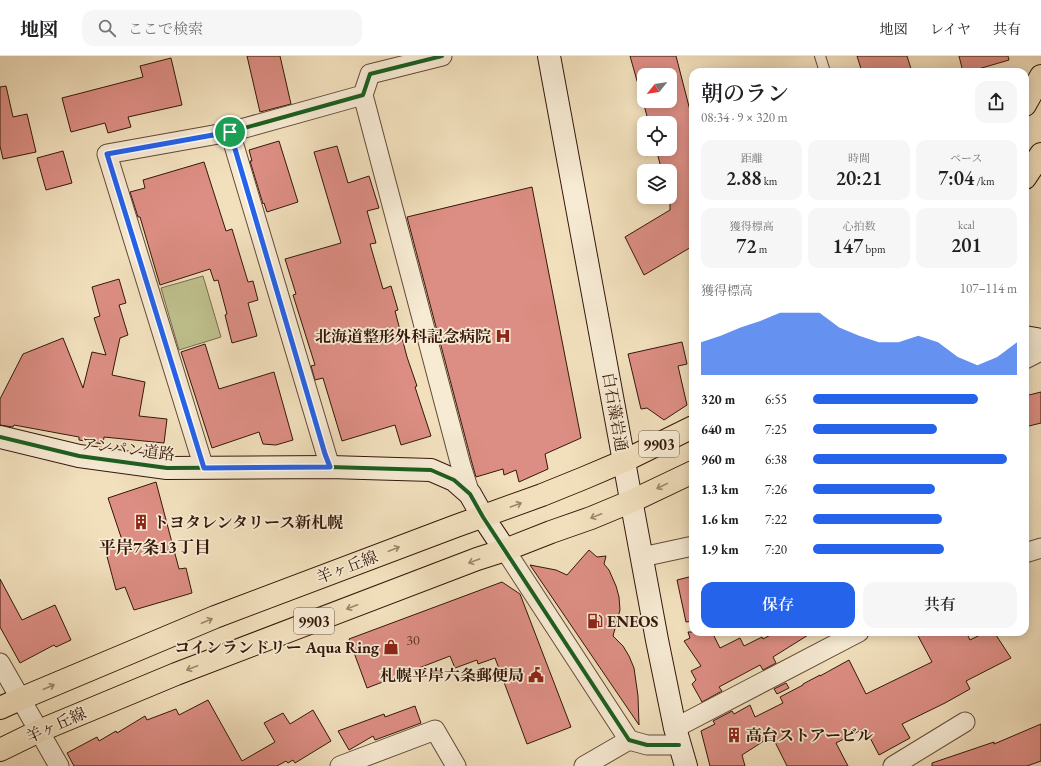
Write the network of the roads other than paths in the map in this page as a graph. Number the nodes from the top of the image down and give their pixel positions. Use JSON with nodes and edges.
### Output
{"nodes":[{"id":1,"x":442,"y":56,"type":"edge"},
{"id":2,"x":549,"y":56,"type":"edge"},
{"id":3,"x":820,"y":56,"type":"edge"},
{"id":4,"x":824,"y":68,"type":"edge"},
{"id":5,"x":1041,"y":76,"type":"edge"},
{"id":6,"x":363,"y":95,"type":"junction"},
{"id":7,"x":1029,"y":98,"type":"edge"},
{"id":8,"x":230,"y":132,"type":"junction"},
{"id":9,"x":1041,"y":154,"type":"edge"},
{"id":10,"x":1029,"y":172,"type":"edge"},
{"id":11,"x":1029,"y":338,"type":"edge"},
{"id":12,"x":1041,"y":340,"type":"edge"},
{"id":13,"x":1041,"y":351,"type":"edge"},
{"id":14,"x":1029,"y":357,"type":"edge"},
{"id":15,"x":689,"y":429,"type":"edge"},
{"id":16,"x":0,"y":437,"type":"edge"},
{"id":17,"x":624,"y":461,"type":"junction"},
{"id":18,"x":330,"y":467,"type":"junction"},
{"id":19,"x":204,"y":468,"type":"junction"},
{"id":20,"x":689,"y":474,"type":"edge"},
{"id":21,"x":470,"y":494,"type":"junction"},
{"id":22,"x":632,"y":501,"type":"junction"},
{"id":23,"x":483,"y":517,"type":"junction"},
{"id":24,"x":689,"y":547,"type":"edge"},
{"id":25,"x":1041,"y":548,"type":"edge"},
{"id":26,"x":505,"y":550,"type":"junction"},
{"id":27,"x":1029,"y":552,"type":"edge"},
{"id":28,"x":642,"y":557,"type":"junction"},
{"id":29,"x":852,"y":636,"type":"edge"},
{"id":30,"x":0,"y":664,"type":"edge"},
{"id":31,"x":20,"y":699,"type":"junction"},
{"id":32,"x":0,"y":708,"type":"edge"},
{"id":33,"x":965,"y":722,"type":"dead end"},
{"id":34,"x":39,"y":731,"type":"junction"},
{"id":35,"x":677,"y":737,"type":"junction"},
{"id":36,"x":628,"y":740,"type":"junction"},
{"id":37,"x":0,"y":750,"type":"edge"},
{"id":38,"x":59,"y":766,"type":"edge"},
{"id":39,"x":340,"y":766,"type":"edge"},
{"id":40,"x":456,"y":766,"type":"edge"},
{"id":41,"x":584,"y":766,"type":"edge"},
{"id":42,"x":686,"y":766,"type":"edge"},
{"id":43,"x":893,"y":766,"type":"edge"}],
"edges":[{"from":1,"to":6,"type":"street"},
{"from":2,"to":17,"type":"main road","name":"白石藻岩通"},
{"from":3,"to":4,"type":"lane"},
{"from":5,"to":7,"type":"main road"},
{"from":6,"to":8,"type":"street"},
{"from":6,"to":21,"type":"street"},
{"from":8,"to":18,"type":"street"},
{"from":8,"to":19,"type":"street"},
{"from":9,"to":10,"type":"main road"},
{"from":11,"to":12,"type":"main road"},
{"from":13,"to":14,"type":"street"},
{"from":15,"to":17,"type":"main road","name":"羊ヶ丘線","number":"9903"},
{"from":16,"to":19,"type":"main road","name":"アンパン道路"},
{"from":17,"to":22,"type":"main road","name":"白石藻岩通"},
{"from":23,"to":17,"type":"main road","name":"羊ヶ丘線","number":"9903","one_way":true},
{"from":18,"to":19,"type":"main road","name":"アンパン道路"},
{"from":18,"to":21,"type":"main road","name":"アンパン道路"},
{"from":20,"to":22,"type":"main road","name":"羊ヶ丘線","number":"9903","one_way":true},
{"from":21,"to":23,"type":"main road","name":"アンパン道路"},
{"from":22,"to":26,"type":"main road","name":"羊ヶ丘線","number":"9903","one_way":true},
{"from":22,"to":28,"type":"main road","name":"白石藻岩通"},
{"from":23,"to":26,"type":"main road","name":"アンパン道路"},
{"from":31,"to":23,"type":"main road","name":"羊ヶ丘線","number":"9903","one_way":true},
{"from":24,"to":28,"type":"street"},
{"from":25,"to":27,"type":"street"},
{"from":26,"to":34,"type":"main road","name":"羊ヶ丘線","number":"9903","one_way":true},
{"from":26,"to":36,"type":"street"},
{"from":28,"to":35,"type":"main road","name":"白石藻岩通"},
{"from":29,"to":35,"type":"street"},
{"from":30,"to":31,"type":"street"},
{"from":31,"to":32,"type":"main road","name":"羊ヶ丘線","number":"9903"},
{"from":31,"to":34,"type":"street"},
{"from":33,"to":43,"type":"street"},
{"from":34,"to":37,"type":"main road","name":"羊ヶ丘線","number":"9903"},
{"from":34,"to":38,"type":"street"},
{"from":35,"to":36,"type":"street"},
{"from":35,"to":42,"type":"main road","name":"白石藻岩通"},
{"from":36,"to":41,"type":"street"},
{"from":39,"to":40,"type":"street"}]}
